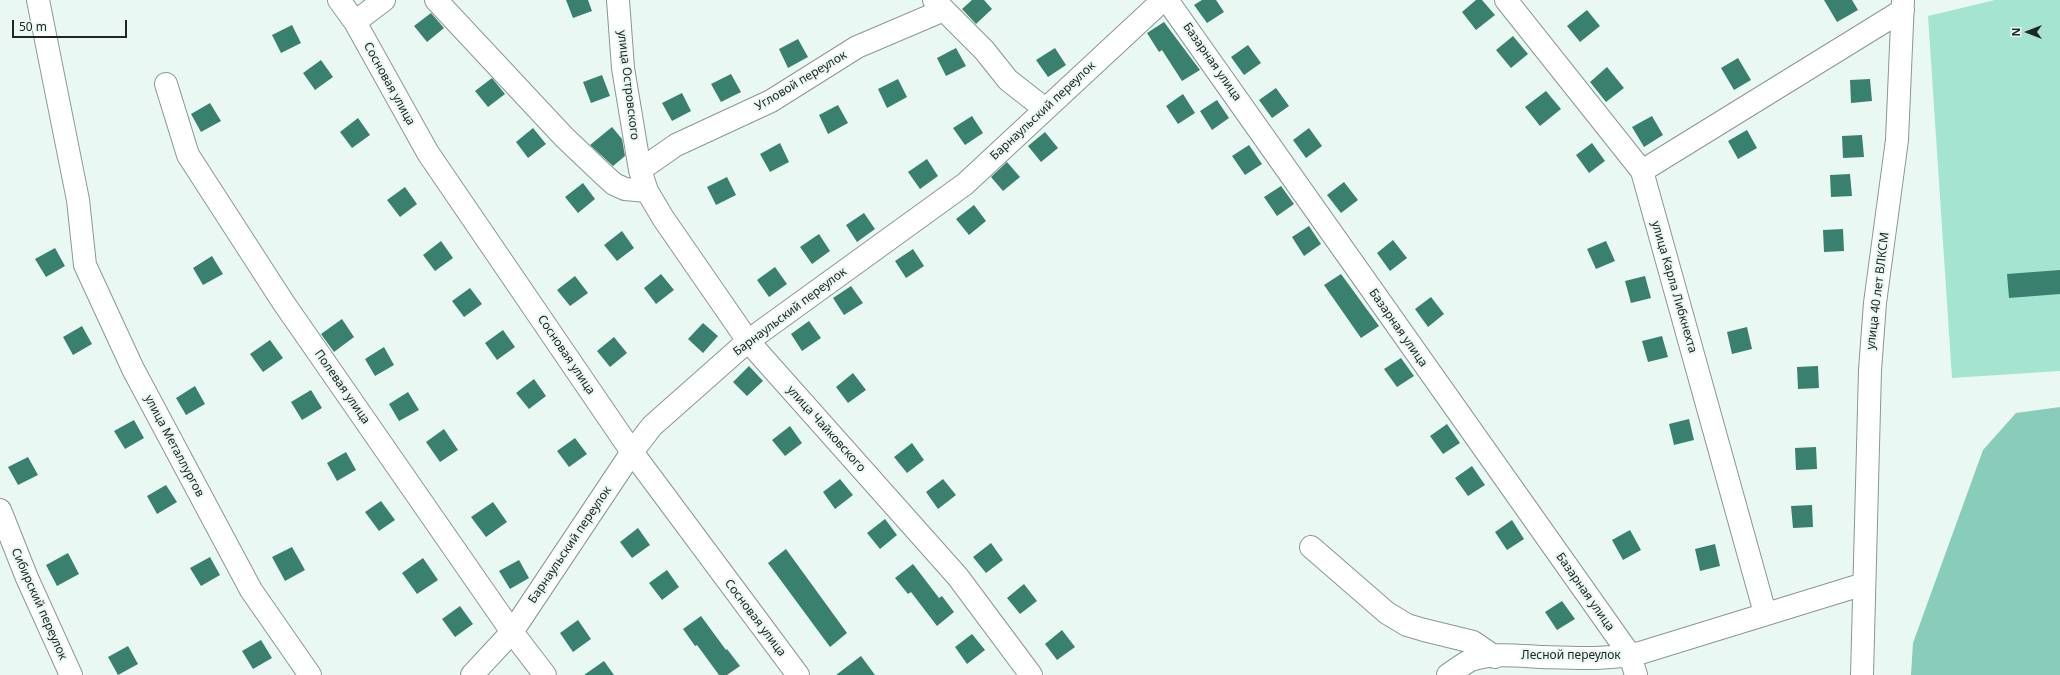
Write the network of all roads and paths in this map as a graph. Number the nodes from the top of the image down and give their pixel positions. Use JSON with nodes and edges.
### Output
{"nodes":[{"id":1,"x":38,"y":0,"type":"edge"},
{"id":2,"x":339,"y":0,"type":"edge"},
{"id":3,"x":384,"y":0,"type":"edge"},
{"id":4,"x":436,"y":0,"type":"edge"},
{"id":5,"x":618,"y":0,"type":"edge"},
{"id":6,"x":1163,"y":0,"type":"edge"},
{"id":7,"x":1167,"y":0,"type":"edge"},
{"id":8,"x":1506,"y":0,"type":"edge"},
{"id":9,"x":939,"y":5,"type":"edge"},
{"id":10,"x":1903,"y":5,"type":"edge"},
{"id":11,"x":355,"y":22,"type":"junction"},
{"id":12,"x":166,"y":84,"type":"dead end"},
{"id":13,"x":1045,"y":109,"type":"junction"},
{"id":14,"x":640,"y":170,"type":"junction"},
{"id":15,"x":1642,"y":171,"type":"junction"},
{"id":16,"x":647,"y":191,"type":"junction"},
{"id":17,"x":748,"y":341,"type":"junction"},
{"id":18,"x":632,"y":452,"type":"junction"},
{"id":19,"x":0,"y":510,"type":"edge"},
{"id":20,"x":1311,"y":547,"type":"dead end"},
{"id":21,"x":1864,"y":584,"type":"junction"},
{"id":22,"x":1765,"y":613,"type":"junction"},
{"id":23,"x":512,"y":632,"type":"junction"},
{"id":24,"x":1495,"y":657,"type":"junction"},
{"id":25,"x":1633,"y":665,"type":"edge"},
{"id":26,"x":71,"y":675,"type":"edge"},
{"id":27,"x":310,"y":675,"type":"edge"},
{"id":28,"x":472,"y":675,"type":"edge"},
{"id":29,"x":545,"y":675,"type":"edge"},
{"id":30,"x":798,"y":675,"type":"edge"},
{"id":31,"x":1031,"y":675,"type":"edge"},
{"id":32,"x":1448,"y":675,"type":"edge"},
{"id":33,"x":1862,"y":675,"type":"edge"}],
"edges":[{"from":1,"to":27,"type":"street","name":"улица Металлургов"},
{"from":2,"to":11,"type":"street","name":"Сосновая улица"},
{"from":3,"to":11,"type":"street"},
{"from":4,"to":16,"type":"street"},
{"from":5,"to":14,"type":"street","name":"улица Островского"},
{"from":6,"to":13,"type":"street","name":"Барнаульский переулок"},
{"from":7,"to":25,"type":"street","name":"Базарная улица"},
{"from":8,"to":15,"type":"street","name":"улица Карла Либкнехта"},
{"from":9,"to":13,"type":"street","name":"Угловой переулок"},
{"from":9,"to":14,"type":"street","name":"Угловой переулок"},
{"from":10,"to":15,"type":"street"},
{"from":10,"to":21,"type":"street","name":"улица 40 лет ВЛКСМ"},
{"from":11,"to":18,"type":"street","name":"Сосновая улица"},
{"from":12,"to":23,"type":"street","name":"Полевая улица"},
{"from":13,"to":17,"type":"street","name":"Барнаульский переулок"},
{"from":14,"to":16,"type":"street","name":"улица Чайковского"},
{"from":15,"to":22,"type":"street","name":"улица Карла Либкнехта"},
{"from":16,"to":17,"type":"street","name":"улица Чайковского"},
{"from":17,"to":18,"type":"street","name":"Барнаульский переулок"},
{"from":17,"to":31,"type":"street","name":"улица Чайковского"},
{"from":18,"to":23,"type":"street","name":"Барнаульский переулок"},
{"from":18,"to":30,"type":"street","name":"Сосновая улица"},
{"from":19,"to":26,"type":"street","name":"Сибирский переулок"},
{"from":20,"to":24,"type":"street"},
{"from":21,"to":22,"type":"street","name":"Лесной переулок"},
{"from":21,"to":33,"type":"street","name":"улица 40 лет ВЛКСМ"},
{"from":22,"to":25,"type":"street","name":"Лесной переулок"},
{"from":23,"to":28,"type":"street","name":"Барнаульский переулок"},
{"from":23,"to":29,"type":"street","name":"Полевая улица"},
{"from":24,"to":25,"type":"street","name":"Лесной переулок"},
{"from":24,"to":32,"type":"street","name":"Лесной переулок"}]}
